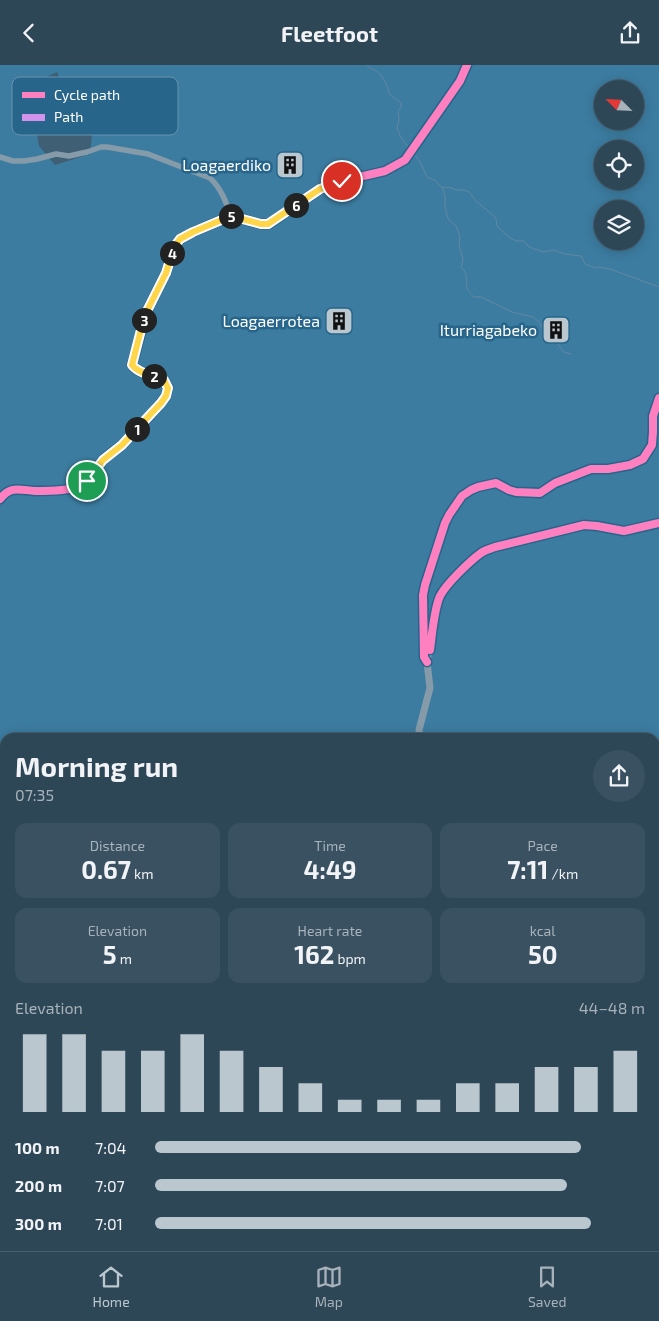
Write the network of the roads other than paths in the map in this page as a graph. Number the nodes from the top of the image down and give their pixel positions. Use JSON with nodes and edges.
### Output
{"nodes":[{"id":1,"x":467,"y":65,"type":"edge"},
{"id":2,"x":0,"y":157,"type":"edge"},
{"id":3,"x":231,"y":216,"type":"junction"},
{"id":4,"x":659,"y":398,"type":"edge"},
{"id":5,"x":0,"y":499,"type":"edge"},
{"id":6,"x":659,"y":523,"type":"edge"},
{"id":7,"x":428,"y":662,"type":"junction"},
{"id":8,"x":420,"y":733,"type":"edge"}],
"edges":[{"from":1,"to":3,"type":"street"},
{"from":2,"to":3,"type":"street"},
{"from":3,"to":5,"type":"street"},
{"from":4,"to":7,"type":"street"},
{"from":6,"to":7,"type":"street"},
{"from":7,"to":8,"type":"street"}]}
